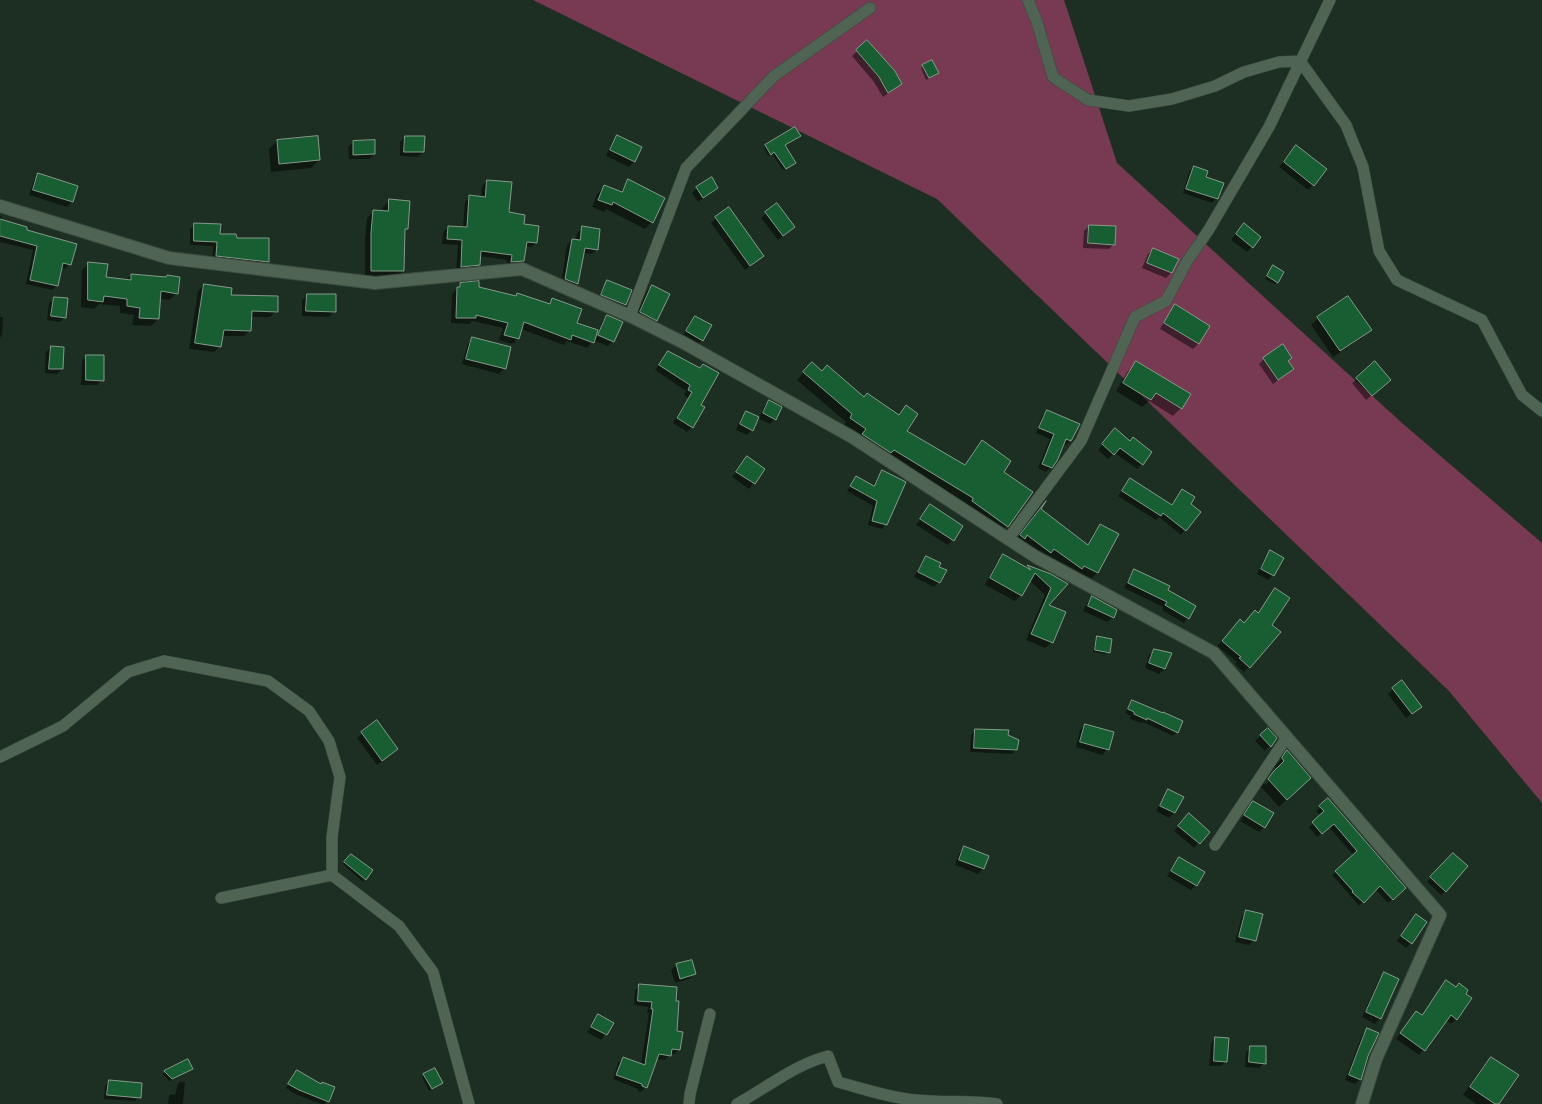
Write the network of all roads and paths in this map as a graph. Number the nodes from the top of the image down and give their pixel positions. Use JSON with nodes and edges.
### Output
{"nodes":[{"id":1,"x":1028,"y":0,"type":"edge"},
{"id":2,"x":1330,"y":0,"type":"edge"},
{"id":3,"x":870,"y":8,"type":"dead end"},
{"id":4,"x":1300,"y":61,"type":"junction"},
{"id":5,"x":0,"y":206,"type":"edge"},
{"id":6,"x":630,"y":316,"type":"junction"},
{"id":7,"x":1542,"y":411,"type":"edge"},
{"id":8,"x":1008,"y":539,"type":"junction"},
{"id":9,"x":1287,"y":736,"type":"junction"},
{"id":10,"x":1,"y":758,"type":"edge"},
{"id":11,"x":1215,"y":845,"type":"dead end"},
{"id":12,"x":332,"y":875,"type":"junction"},
{"id":13,"x":221,"y":898,"type":"dead end"},
{"id":14,"x":710,"y":1014,"type":"dead end"},
{"id":15,"x":469,"y":1104,"type":"edge"},
{"id":16,"x":689,"y":1104,"type":"edge"},
{"id":17,"x":737,"y":1104,"type":"edge"},
{"id":18,"x":997,"y":1104,"type":"edge"},
{"id":19,"x":1362,"y":1104,"type":"edge"}],
"edges":[{"from":1,"to":4,"type":"street"},
{"from":2,"to":4,"type":"street"},
{"from":3,"to":6,"type":"street"},
{"from":4,"to":7,"type":"street"},
{"from":4,"to":8,"type":"street"},
{"from":5,"to":6,"type":"street"},
{"from":6,"to":8,"type":"street"},
{"from":8,"to":9,"type":"street"},
{"from":9,"to":11,"type":"street"},
{"from":9,"to":19,"type":"street"},
{"from":10,"to":12,"type":"street"},
{"from":12,"to":13,"type":"street"},
{"from":12,"to":15,"type":"street"},
{"from":14,"to":16,"type":"street"},
{"from":17,"to":18,"type":"street"}]}
